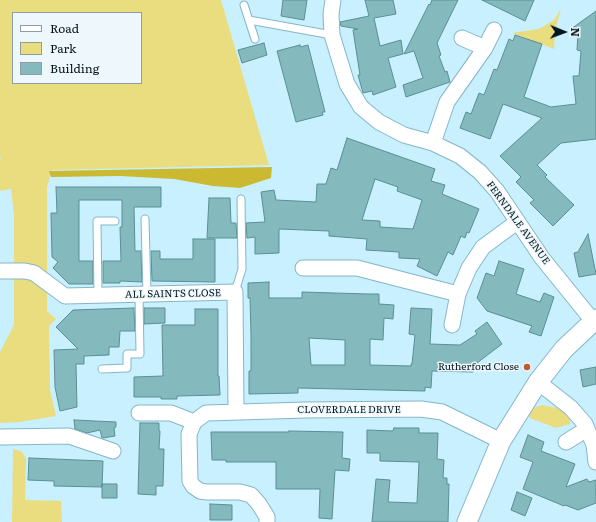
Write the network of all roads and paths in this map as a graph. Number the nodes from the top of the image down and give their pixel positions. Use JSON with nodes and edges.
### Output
{"nodes":[{"id":1,"x":333,"y":0,"type":"edge"},
{"id":2,"x":244,"y":5,"type":"dead end"},
{"id":3,"x":249,"y":20,"type":"junction"},
{"id":4,"x":494,"y":30,"type":"dead end"},
{"id":5,"x":332,"y":35,"type":"junction"},
{"id":6,"x":462,"y":38,"type":"dead end"},
{"id":7,"x":255,"y":39,"type":"dead end"},
{"id":8,"x":486,"y":48,"type":"junction"},
{"id":9,"x":433,"y":143,"type":"junction"},
{"id":10,"x":241,"y":199,"type":"dead end"},
{"id":11,"x":145,"y":220,"type":"dead end"},
{"id":12,"x":115,"y":221,"type":"dead end"},
{"id":13,"x":517,"y":222,"type":"junction"},
{"id":14,"x":303,"y":268,"type":"dead end"},
{"id":15,"x":0,"y":271,"type":"edge"},
{"id":16,"x":235,"y":292,"type":"junction"},
{"id":17,"x":143,"y":294,"type":"junction"},
{"id":18,"x":458,"y":294,"type":"junction"},
{"id":19,"x":98,"y":296,"type":"junction"},
{"id":20,"x":594,"y":320,"type":"edge"},
{"id":21,"x":452,"y":325,"type":"dead end"},
{"id":22,"x":102,"y":369,"type":"dead end"},
{"id":23,"x":538,"y":382,"type":"junction"},
{"id":24,"x":236,"y":412,"type":"junction"},
{"id":25,"x":139,"y":413,"type":"dead end"},
{"id":26,"x":194,"y":422,"type":"junction"},
{"id":27,"x":587,"y":429,"type":"junction"},
{"id":28,"x":0,"y":437,"type":"edge"},
{"id":29,"x":501,"y":441,"type":"junction"},
{"id":30,"x":566,"y":442,"type":"dead end"},
{"id":31,"x":113,"y":451,"type":"dead end"},
{"id":32,"x":596,"y":462,"type":"edge"},
{"id":33,"x":267,"y":522,"type":"edge"},
{"id":34,"x":467,"y":522,"type":"edge"}],
"edges":[{"from":1,"to":5,"type":"street","name":"FERNDALE AVENUE"},
{"from":2,"to":3,"type":"lane"},
{"from":3,"to":5,"type":"lane"},
{"from":3,"to":7,"type":"lane"},
{"from":4,"to":8,"type":"street"},
{"from":5,"to":9,"type":"street","name":"FERNDALE AVENUE"},
{"from":6,"to":8,"type":"street"},
{"from":8,"to":9,"type":"street"},
{"from":9,"to":13,"type":"street","name":"FERNDALE AVENUE"},
{"from":10,"to":16,"type":"lane"},
{"from":11,"to":17,"type":"lane"},
{"from":12,"to":19,"type":"lane"},
{"from":13,"to":18,"type":"street"},
{"from":13,"to":20,"type":"street","name":"FERNDALE AVENUE"},
{"from":14,"to":18,"type":"street"},
{"from":15,"to":19,"type":"street","name":"ALL SAINTS CLOSE"},
{"from":16,"to":17,"type":"street","name":"ALL SAINTS CLOSE"},
{"from":16,"to":24,"type":"street","name":"ALL SAINTS CLOSE"},
{"from":17,"to":19,"type":"street","name":"ALL SAINTS CLOSE"},
{"from":17,"to":22,"type":"lane"},
{"from":18,"to":21,"type":"street"},
{"from":20,"to":23,"type":"street"},
{"from":23,"to":27,"type":"street"},
{"from":23,"to":29,"type":"street"},
{"from":24,"to":26,"type":"street","name":"CLOVERDALE DRIVE"},
{"from":24,"to":29,"type":"street","name":"CLOVERDALE DRIVE"},
{"from":25,"to":26,"type":"street"},
{"from":26,"to":33,"type":"street"},
{"from":27,"to":30,"type":"street"},
{"from":27,"to":32,"type":"street"},
{"from":28,"to":31,"type":"street"},
{"from":29,"to":34,"type":"street"}]}
